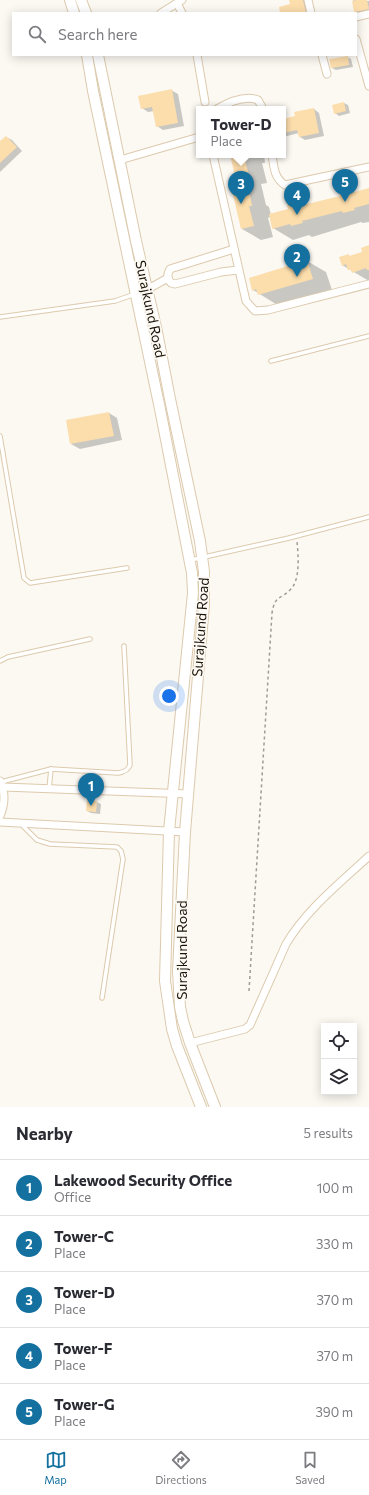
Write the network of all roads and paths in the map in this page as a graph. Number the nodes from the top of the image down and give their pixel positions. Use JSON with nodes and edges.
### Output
{"nodes":[{"id":1,"x":70,"y":0,"type":"edge"},
{"id":2,"x":81,"y":0,"type":"edge"},
{"id":3,"x":308,"y":0,"type":"edge"},
{"id":4,"x":180,"y":2,"type":"edge"},
{"id":5,"x":74,"y":12,"type":"edge"},
{"id":6,"x":86,"y":12,"type":"edge"},
{"id":7,"x":163,"y":12,"type":"edge"},
{"id":8,"x":182,"y":12,"type":"edge"},
{"id":9,"x":311,"y":12,"type":"edge"},
{"id":10,"x":369,"y":14,"type":"edge"},
{"id":11,"x":357,"y":17,"type":"edge"},
{"id":12,"x":357,"y":43,"type":"edge"},
{"id":13,"x":91,"y":56,"type":"edge"},
{"id":14,"x":91,"y":56,"type":"edge"},
{"id":15,"x":196,"y":56,"type":"edge"},
{"id":16,"x":322,"y":56,"type":"edge"},
{"id":17,"x":327,"y":74,"type":"dead end"},
{"id":18,"x":369,"y":86,"type":"edge"},
{"id":19,"x":205,"y":102,"type":"dead end"},
{"id":20,"x":222,"y":106,"type":"edge"},
{"id":21,"x":261,"y":106,"type":"edge"},
{"id":22,"x":196,"y":138,"type":"edge"},
{"id":23,"x":116,"y":141,"type":"junction"},
{"id":24,"x":105,"y":143,"type":"junction"},
{"id":25,"x":214,"y":158,"type":"edge"},
{"id":26,"x":273,"y":158,"type":"edge"},
{"id":27,"x":120,"y":160,"type":"junction"},
{"id":28,"x":369,"y":167,"type":"edge"},
{"id":29,"x":234,"y":250,"type":"junction"},
{"id":30,"x":238,"y":270,"type":"junction"},
{"id":31,"x":168,"y":278,"type":"junction"},
{"id":32,"x":369,"y":284,"type":"edge"},
{"id":33,"x":148,"y":289,"type":"junction"},
{"id":34,"x":136,"y":293,"type":"junction"},
{"id":35,"x":0,"y":318,"type":"edge"},
{"id":36,"x":369,"y":336,"type":"edge"},
{"id":37,"x":271,"y":361,"type":"dead end"},
{"id":38,"x":0,"y":436,"type":"edge"},
{"id":39,"x":369,"y":517,"type":"edge"},
{"id":40,"x":297,"y":536,"type":"junction"},
{"id":41,"x":202,"y":558,"type":"junction"},
{"id":42,"x":190,"y":561,"type":"junction"},
{"id":43,"x":127,"y":568,"type":"dead end"},
{"id":44,"x":90,"y":639,"type":"dead end"},
{"id":45,"x":124,"y":646,"type":"dead end"},
{"id":46,"x":0,"y":661,"type":"edge"},
{"id":47,"x":51,"y":769,"type":"junction"},
{"id":48,"x":1,"y":783,"type":"edge"},
{"id":49,"x":49,"y":789,"type":"junction"},
{"id":50,"x":174,"y":794,"type":"junction"},
{"id":51,"x":189,"y":794,"type":"junction"},
{"id":52,"x":0,"y":816,"type":"edge"},
{"id":53,"x":0,"y":822,"type":"edge"},
{"id":54,"x":21,"y":824,"type":"junction"},
{"id":55,"x":169,"y":831,"type":"junction"},
{"id":56,"x":185,"y":832,"type":"junction"},
{"id":57,"x":369,"y":856,"type":"edge"},
{"id":58,"x":250,"y":991,"type":"dead end"},
{"id":59,"x":102,"y":998,"type":"dead end"},
{"id":60,"x":190,"y":1043,"type":"junction"},
{"id":61,"x":201,"y":1107,"type":"edge"},
{"id":62,"x":215,"y":1107,"type":"edge"}],
"edges":[{"from":1,"to":5,"type":"main road"},
{"from":2,"to":6,"type":"main road"},
{"from":3,"to":9,"type":"street"},
{"from":4,"to":7,"type":"street"},
{"from":4,"to":8,"type":"street"},
{"from":10,"to":11,"type":"street"},
{"from":12,"to":18,"type":"street"},
{"from":13,"to":23,"type":"main road","name":"Surajkund Road"},
{"from":14,"to":24,"type":"main road","name":"Surajkund Road"},
{"from":15,"to":19,"type":"street"},
{"from":16,"to":17,"type":"street"},
{"from":20,"to":21,"type":"street"},
{"from":22,"to":27,"type":"street"},
{"from":23,"to":24,"type":"main road"},
{"from":23,"to":27,"type":"main road","name":"Surajkund Road"},
{"from":24,"to":34,"type":"main road","name":"Surajkund Road"},
{"from":25,"to":29,"type":"street"},
{"from":26,"to":28,"type":"street"},
{"from":27,"to":33,"type":"main road","name":"Surajkund Road"},
{"from":29,"to":30,"type":"street"},
{"from":29,"to":31,"type":"street"},
{"from":30,"to":31,"type":"street"},
{"from":30,"to":32,"type":"street"},
{"from":31,"to":33,"type":"street"},
{"from":33,"to":34,"type":"street"},
{"from":33,"to":41,"type":"main road","name":"Surajkund Road"},
{"from":34,"to":35,"type":"lane"},
{"from":34,"to":42,"type":"main road","name":"Surajkund Road"},
{"from":36,"to":37,"type":"lane"},
{"from":38,"to":43,"type":"lane"},
{"from":39,"to":40,"type":"lane"},
{"from":40,"to":41,"type":"lane"},
{"from":40,"to":58,"type":"path"},
{"from":41,"to":42,"type":"lane"},
{"from":41,"to":51,"type":"main road","name":"Surajkund Road"},
{"from":42,"to":50,"type":"main road","name":"Surajkund Road"},
{"from":44,"to":46,"type":"lane"},
{"from":45,"to":47,"type":"lane"},
{"from":47,"to":48,"type":"lane"},
{"from":47,"to":49,"type":"lane"},
{"from":48,"to":49,"type":"street"},
{"from":48,"to":52,"type":"street"},
{"from":49,"to":50,"type":"street"},
{"from":50,"to":51,"type":"street"},
{"from":50,"to":55,"type":"main road","name":"Surajkund Road"},
{"from":51,"to":56,"type":"main road","name":"Surajkund Road"},
{"from":53,"to":54,"type":"street"},
{"from":54,"to":55,"type":"street"},
{"from":54,"to":59,"type":"lane"},
{"from":55,"to":56,"type":"street"},
{"from":55,"to":61,"type":"main road","name":"Surajkund Road"},
{"from":56,"to":60,"type":"main road","name":"Surajkund Road"},
{"from":57,"to":60,"type":"street"},
{"from":60,"to":62,"type":"main road","name":"Surajkund Road"}]}
